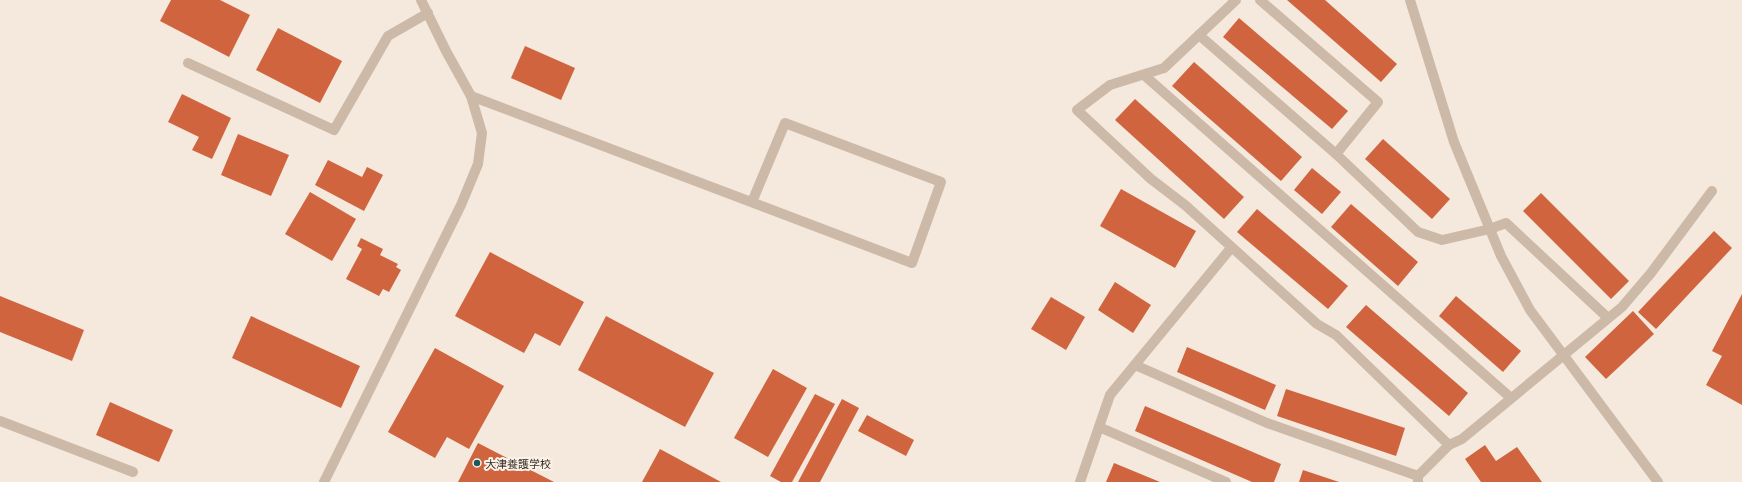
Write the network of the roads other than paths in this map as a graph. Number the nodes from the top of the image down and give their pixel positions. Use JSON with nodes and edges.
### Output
{"nodes":[{"id":1,"x":421,"y":0,"type":"edge"},
{"id":2,"x":1236,"y":0,"type":"edge"},
{"id":3,"x":1260,"y":0,"type":"edge"},
{"id":4,"x":1410,"y":0,"type":"edge"},
{"id":5,"x":428,"y":13,"type":"junction"},
{"id":6,"x":1199,"y":35,"type":"junction"},
{"id":7,"x":188,"y":63,"type":"dead end"},
{"id":8,"x":1144,"y":75,"type":"junction"},
{"id":9,"x":471,"y":96,"type":"junction"},
{"id":10,"x":1336,"y":154,"type":"junction"},
{"id":11,"x":1712,"y":191,"type":"dead end"},
{"id":12,"x":752,"y":202,"type":"junction"},
{"id":13,"x":1490,"y":229,"type":"junction"},
{"id":14,"x":1231,"y":248,"type":"junction"},
{"id":15,"x":1608,"y":318,"type":"junction"},
{"id":16,"x":1564,"y":355,"type":"junction"},
{"id":17,"x":1135,"y":365,"type":"junction"},
{"id":18,"x":1511,"y":398,"type":"junction"},
{"id":19,"x":0,"y":421,"type":"edge"},
{"id":20,"x":1099,"y":427,"type":"junction"},
{"id":21,"x":1449,"y":445,"type":"junction"},
{"id":22,"x":133,"y":472,"type":"dead end"},
{"id":23,"x":1418,"y":479,"type":"edge"},
{"id":24,"x":324,"y":482,"type":"edge"},
{"id":25,"x":1080,"y":482,"type":"edge"},
{"id":26,"x":1226,"y":482,"type":"edge"},
{"id":27,"x":1658,"y":482,"type":"edge"}],
"edges":[{"from":1,"to":5,"type":"street"},
{"from":2,"to":6,"type":"street"},
{"from":3,"to":10,"type":"street"},
{"from":4,"to":13,"type":"street"},
{"from":5,"to":7,"type":"street"},
{"from":5,"to":9,"type":"street"},
{"from":6,"to":8,"type":"street"},
{"from":6,"to":10,"type":"street"},
{"from":8,"to":14,"type":"street"},
{"from":8,"to":18,"type":"street"},
{"from":9,"to":12,"type":"street"},
{"from":9,"to":24,"type":"street"},
{"from":10,"to":13,"type":"street"},
{"from":11,"to":15,"type":"street"},
{"from":12,"to":12,"type":"street"},
{"from":13,"to":15,"type":"street"},
{"from":13,"to":16,"type":"street"},
{"from":14,"to":17,"type":"street"},
{"from":14,"to":21,"type":"street"},
{"from":15,"to":16,"type":"street"},
{"from":16,"to":18,"type":"street"},
{"from":16,"to":27,"type":"street"},
{"from":17,"to":20,"type":"street"},
{"from":17,"to":23,"type":"street"},
{"from":18,"to":21,"type":"street"},
{"from":19,"to":22,"type":"street"},
{"from":20,"to":25,"type":"street"},
{"from":20,"to":26,"type":"street"},
{"from":21,"to":23,"type":"street"}]}
